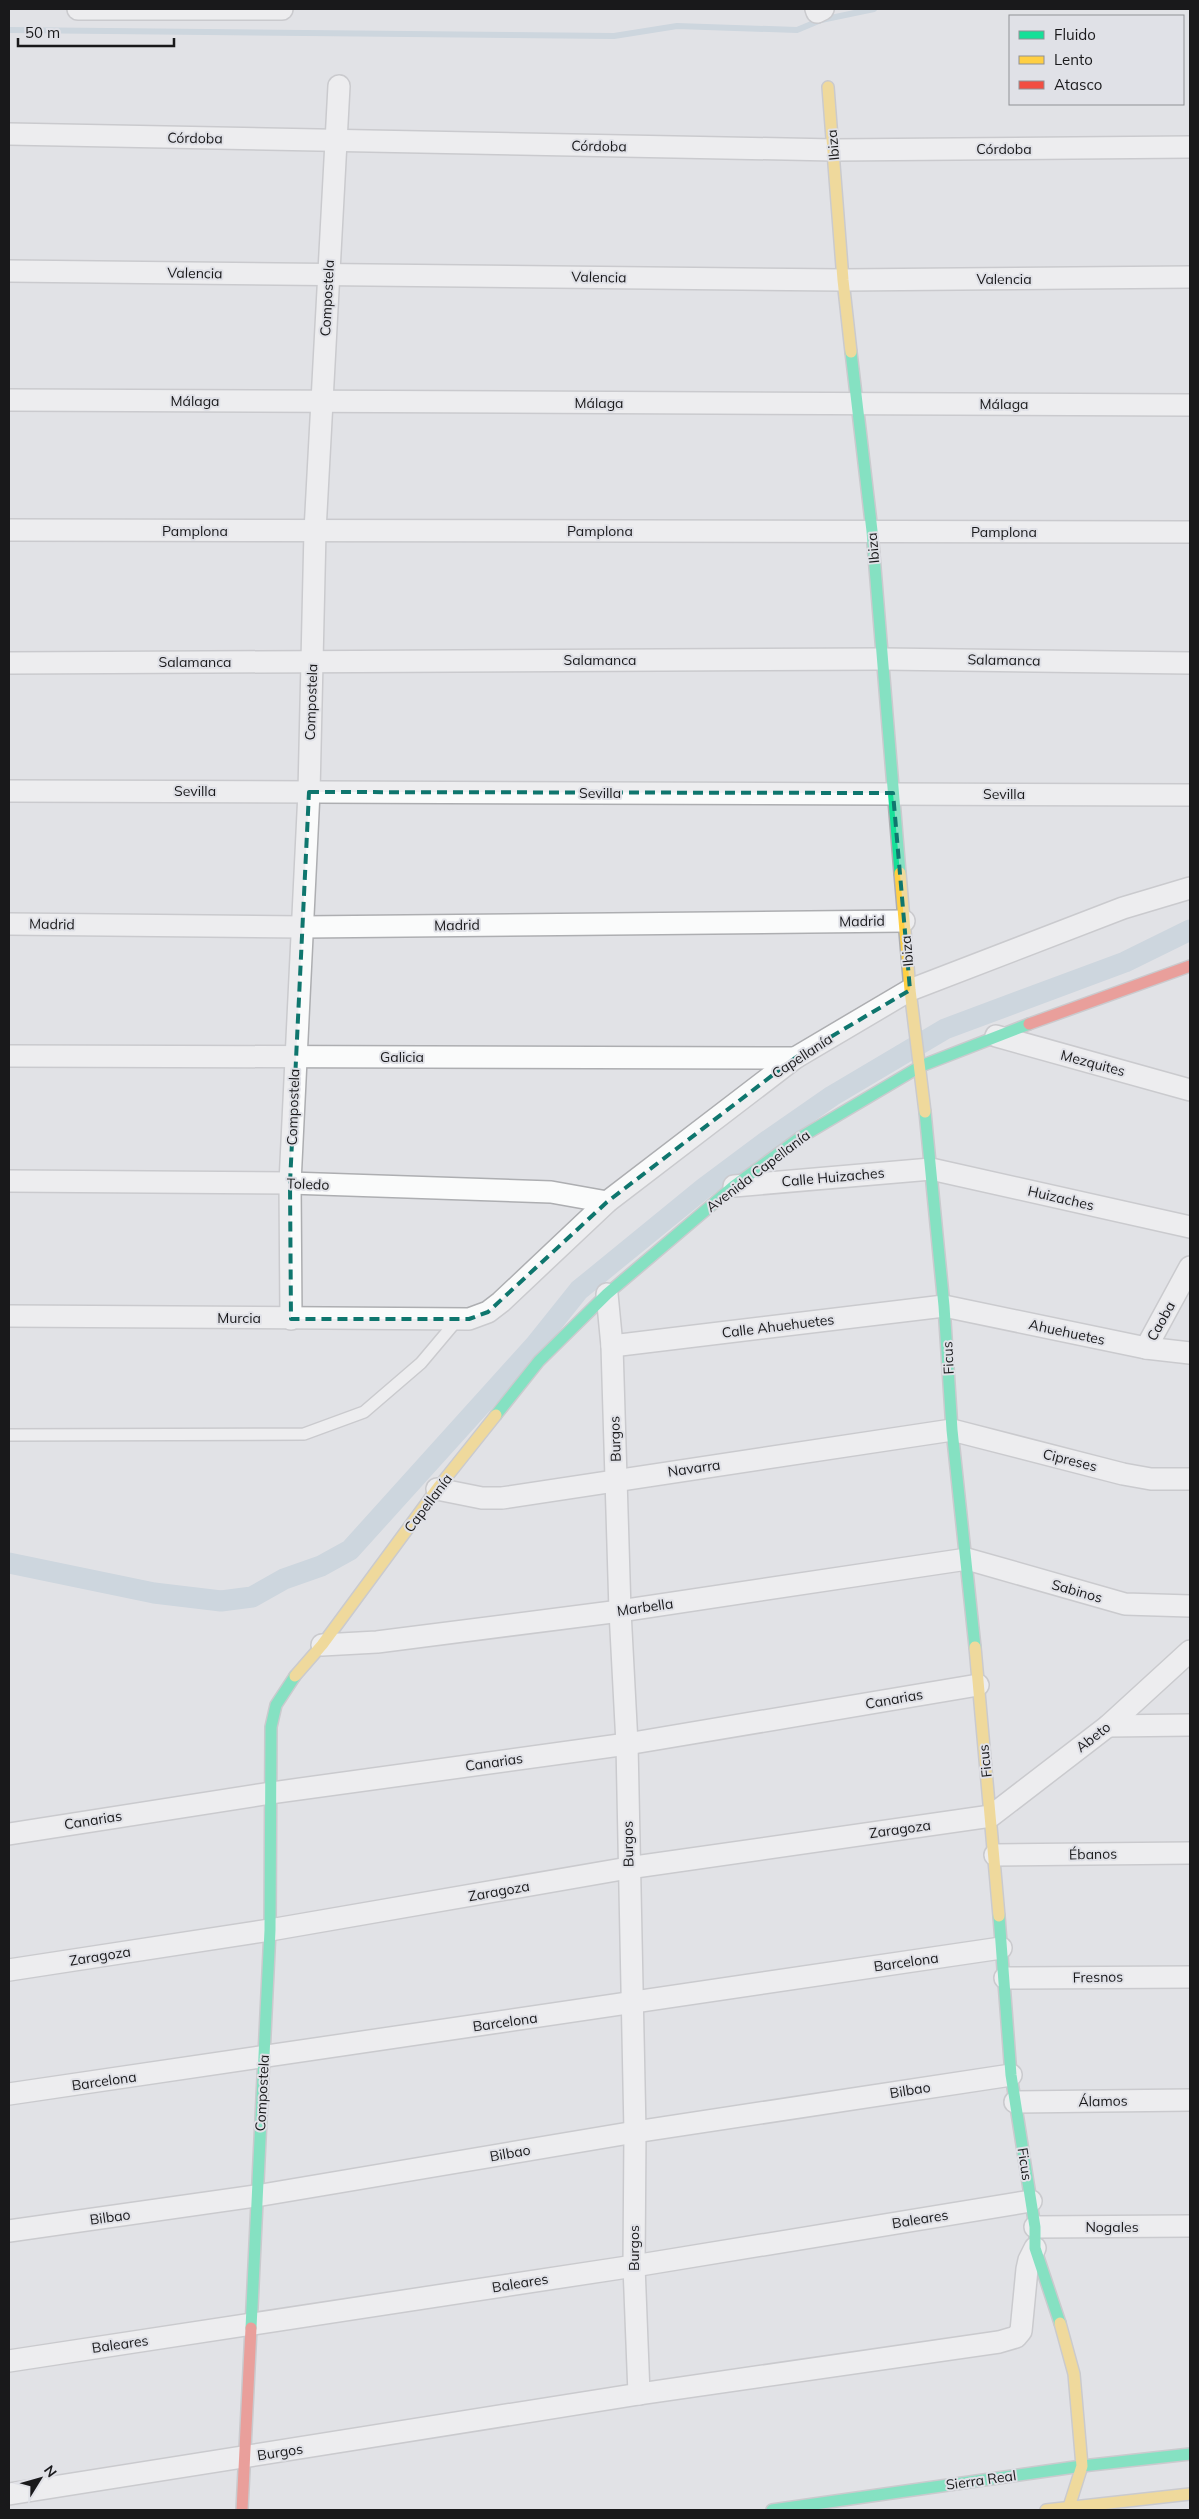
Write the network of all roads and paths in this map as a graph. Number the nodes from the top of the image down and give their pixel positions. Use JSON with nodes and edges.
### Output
{"nodes":[{"id":1,"x":78,"y":9,"type":"edge"},
{"id":2,"x":282,"y":9,"type":"edge"},
{"id":3,"x":816,"y":9,"type":"edge"},
{"id":4,"x":823,"y":9,"type":"edge"},
{"id":5,"x":189,"y":10,"type":"edge"},
{"id":6,"x":339,"y":86,"type":"dead end"},
{"id":7,"x":828,"y":86,"type":"dead end"},
{"id":8,"x":9,"y":134,"type":"edge"},
{"id":9,"x":335,"y":141,"type":"junction"},
{"id":10,"x":1190,"y":147,"type":"edge"},
{"id":11,"x":834,"y":150,"type":"junction"},
{"id":12,"x":9,"y":270,"type":"edge"},
{"id":13,"x":328,"y":274,"type":"junction"},
{"id":14,"x":1190,"y":278,"type":"edge"},
{"id":15,"x":843,"y":280,"type":"junction"},
{"id":16,"x":9,"y":400,"type":"edge"},
{"id":17,"x":321,"y":401,"type":"junction"},
{"id":18,"x":856,"y":404,"type":"junction"},
{"id":19,"x":1190,"y":405,"type":"edge"},
{"id":20,"x":9,"y":530,"type":"edge"},
{"id":21,"x":315,"y":531,"type":"junction"},
{"id":22,"x":872,"y":531,"type":"junction"},
{"id":23,"x":1190,"y":532,"type":"edge"},
{"id":24,"x":883,"y":659,"type":"junction"},
{"id":25,"x":312,"y":662,"type":"junction"},
{"id":26,"x":9,"y":663,"type":"edge"},
{"id":27,"x":1190,"y":663,"type":"edge"},
{"id":28,"x":9,"y":790,"type":"edge"},
{"id":29,"x":309,"y":792,"type":"junction"},
{"id":30,"x":893,"y":793,"type":"junction"},
{"id":31,"x":1190,"y":794,"type":"edge"},
{"id":32,"x":1190,"y":888,"type":"edge"},
{"id":33,"x":904,"y":921,"type":"junction"},
{"id":34,"x":9,"y":924,"type":"edge"},
{"id":35,"x":303,"y":927,"type":"junction"},
{"id":36,"x":1190,"y":966,"type":"edge"},
{"id":37,"x":912,"y":1000,"type":"junction"},
{"id":38,"x":996,"y":1036,"type":"junction"},
{"id":39,"x":9,"y":1056,"type":"edge"},
{"id":40,"x":294,"y":1057,"type":"junction"},
{"id":41,"x":795,"y":1058,"type":"junction"},
{"id":42,"x":921,"y":1066,"type":"junction"},
{"id":43,"x":1190,"y":1090,"type":"edge"},
{"id":44,"x":931,"y":1169,"type":"junction"},
{"id":45,"x":9,"y":1181,"type":"edge"},
{"id":46,"x":290,"y":1183,"type":"junction"},
{"id":47,"x":734,"y":1186,"type":"junction"},
{"id":48,"x":607,"y":1202,"type":"junction"},
{"id":49,"x":1190,"y":1227,"type":"edge"},
{"id":50,"x":1190,"y":1267,"type":"edge"},
{"id":51,"x":607,"y":1294,"type":"junction"},
{"id":52,"x":944,"y":1306,"type":"junction"},
{"id":53,"x":9,"y":1316,"type":"edge"},
{"id":54,"x":291,"y":1319,"type":"junction"},
{"id":55,"x":464,"y":1319,"type":"junction"},
{"id":56,"x":612,"y":1346,"type":"junction"},
{"id":57,"x":1146,"y":1348,"type":"junction"},
{"id":58,"x":1190,"y":1354,"type":"edge"},
{"id":59,"x":952,"y":1430,"type":"junction"},
{"id":60,"x":9,"y":1435,"type":"edge"},
{"id":61,"x":617,"y":1479,"type":"junction"},
{"id":62,"x":1190,"y":1479,"type":"edge"},
{"id":63,"x":437,"y":1489,"type":"junction"},
{"id":64,"x":967,"y":1558,"type":"junction"},
{"id":65,"x":1190,"y":1606,"type":"edge"},
{"id":66,"x":620,"y":1611,"type":"junction"},
{"id":67,"x":322,"y":1645,"type":"junction"},
{"id":68,"x":1190,"y":1651,"type":"edge"},
{"id":69,"x":978,"y":1685,"type":"junction"},
{"id":70,"x":1190,"y":1725,"type":"edge"},
{"id":71,"x":1108,"y":1726,"type":"junction"},
{"id":72,"x":271,"y":1727,"type":"joint"},
{"id":73,"x":627,"y":1744,"type":"junction"},
{"id":74,"x":271,"y":1792,"type":"junction"},
{"id":75,"x":991,"y":1816,"type":"junction"},
{"id":76,"x":9,"y":1834,"type":"edge"},
{"id":77,"x":1190,"y":1853,"type":"edge"},
{"id":78,"x":995,"y":1855,"type":"junction"},
{"id":79,"x":628,"y":1868,"type":"junction"},
{"id":80,"x":270,"y":1930,"type":"junction"},
{"id":81,"x":1001,"y":1948,"type":"junction"},
{"id":82,"x":9,"y":1970,"type":"edge"},
{"id":83,"x":1190,"y":1976,"type":"edge"},
{"id":84,"x":1005,"y":1978,"type":"junction"},
{"id":85,"x":632,"y":2003,"type":"junction"},
{"id":86,"x":264,"y":2058,"type":"junction"},
{"id":87,"x":1011,"y":2075,"type":"junction"},
{"id":88,"x":9,"y":2094,"type":"edge"},
{"id":89,"x":1190,"y":2100,"type":"edge"},
{"id":90,"x":1015,"y":2102,"type":"junction"},
{"id":91,"x":635,"y":2132,"type":"junction"},
{"id":92,"x":256,"y":2196,"type":"junction"},
{"id":93,"x":1030,"y":2201,"type":"junction"},
{"id":94,"x":1190,"y":2226,"type":"edge"},
{"id":95,"x":9,"y":2231,"type":"edge"},
{"id":96,"x":1035,"y":2237,"type":"junction"},
{"id":97,"x":634,"y":2266,"type":"junction"},
{"id":98,"x":251,"y":2325,"type":"junction"},
{"id":99,"x":9,"y":2361,"type":"edge"},
{"id":100,"x":639,"y":2394,"type":"junction"},
{"id":101,"x":1190,"y":2454,"type":"edge"},
{"id":102,"x":244,"y":2458,"type":"junction"},
{"id":103,"x":1082,"y":2466,"type":"junction"},
{"id":104,"x":9,"y":2494,"type":"edge"},
{"id":105,"x":1190,"y":2494,"type":"edge"},
{"id":106,"x":1190,"y":2506,"type":"edge"},
{"id":107,"x":1069,"y":2508,"type":"edge"},
{"id":108,"x":242,"y":2510,"type":"edge"},
{"id":109,"x":772,"y":2510,"type":"edge"},
{"id":110,"x":1046,"y":2510,"type":"edge"},
{"id":111,"x":1189,"y":2510,"type":"edge"}],
"edges":[{"from":1,"to":5,"type":"street"},
{"from":2,"to":5,"type":"street"},
{"from":3,"to":4,"type":"street"},
{"from":6,"to":9,"type":"street","name":"Compostela"},
{"from":7,"to":11,"type":"street","name":"Ibiza"},
{"from":8,"to":9,"type":"street","name":"Córdoba"},
{"from":9,"to":11,"type":"street","name":"Córdoba"},
{"from":9,"to":13,"type":"street","name":"Compostela"},
{"from":10,"to":11,"type":"street","name":"Córdoba"},
{"from":11,"to":15,"type":"street","name":"Ibiza"},
{"from":12,"to":13,"type":"street","name":"Valencia"},
{"from":13,"to":15,"type":"street","name":"Valencia"},
{"from":13,"to":17,"type":"street","name":"Compostela"},
{"from":14,"to":15,"type":"street","name":"Valencia"},
{"from":15,"to":18,"type":"street","name":"Ibiza"},
{"from":16,"to":17,"type":"street","name":"Málaga"},
{"from":17,"to":18,"type":"street","name":"Málaga"},
{"from":17,"to":21,"type":"street","name":"Compostela"},
{"from":18,"to":19,"type":"street","name":"Málaga"},
{"from":18,"to":22,"type":"street","name":"Ibiza"},
{"from":20,"to":21,"type":"street","name":"Pamplona"},
{"from":21,"to":22,"type":"street","name":"Pamplona"},
{"from":21,"to":25,"type":"street","name":"Compostela"},
{"from":22,"to":23,"type":"street","name":"Pamplona"},
{"from":22,"to":24,"type":"street","name":"Ibiza"},
{"from":24,"to":25,"type":"street","name":"Salamanca"},
{"from":24,"to":27,"type":"street","name":"Salamanca"},
{"from":24,"to":30,"type":"street","name":"Ibiza"},
{"from":25,"to":26,"type":"street","name":"Salamanca"},
{"from":25,"to":29,"type":"street","name":"Compostela"},
{"from":28,"to":29,"type":"street","name":"Sevilla"},
{"from":29,"to":30,"type":"street","name":"Sevilla"},
{"from":29,"to":35,"type":"street","name":"Compostela"},
{"from":30,"to":31,"type":"street","name":"Sevilla"},
{"from":30,"to":33,"type":"street","name":"Ibiza"},
{"from":32,"to":37,"type":"street","name":"Capellanía"},
{"from":33,"to":35,"type":"street","name":"Madrid"},
{"from":33,"to":37,"type":"street","name":"Ibiza"},
{"from":34,"to":35,"type":"street","name":"Madrid"},
{"from":35,"to":40,"type":"street","name":"Compostela"},
{"from":36,"to":38,"type":"street"},
{"from":37,"to":41,"type":"street","name":"Capellanía"},
{"from":37,"to":42,"type":"street","name":"Ficus"},
{"from":38,"to":42,"type":"street"},
{"from":38,"to":43,"type":"street","name":"Mezquites"},
{"from":39,"to":40,"type":"street","name":"Galicia"},
{"from":40,"to":41,"type":"street","name":"Galicia"},
{"from":40,"to":46,"type":"street","name":"Compostela"},
{"from":41,"to":48,"type":"street","name":"Capellanía"},
{"from":42,"to":44,"type":"street","name":"Ficus"},
{"from":42,"to":47,"type":"street","name":"Avenida Capellanía"},
{"from":44,"to":47,"type":"street","name":"Calle Huizaches"},
{"from":44,"to":49,"type":"street","name":"Huizaches"},
{"from":44,"to":52,"type":"street","name":"Ficus"},
{"from":45,"to":46,"type":"street","name":"Toledo"},
{"from":46,"to":48,"type":"street","name":"Toledo"},
{"from":46,"to":54,"type":"street","name":"Compostela"},
{"from":47,"to":51,"type":"street","name":"Avenida Capellanía"},
{"from":48,"to":55,"type":"street","name":"Capellanía"},
{"from":50,"to":57,"type":"street","name":"Caoba"},
{"from":51,"to":56,"type":"street","name":"Burgos"},
{"from":51,"to":63,"type":"street","name":"Capellanía"},
{"from":52,"to":56,"type":"street","name":"Calle Ahuehuetes"},
{"from":52,"to":57,"type":"street","name":"Ahuehuetes"},
{"from":52,"to":59,"type":"street","name":"Ficus"},
{"from":53,"to":54,"type":"street","name":"Murcia"},
{"from":54,"to":55,"type":"street","name":"Murcia"},
{"from":55,"to":60,"type":"lane"},
{"from":56,"to":61,"type":"street","name":"Burgos"},
{"from":57,"to":58,"type":"street","name":"Ahuehuetes"},
{"from":59,"to":61,"type":"street","name":"Navarra"},
{"from":59,"to":62,"type":"street","name":"Cipreses"},
{"from":59,"to":64,"type":"street","name":"Ficus"},
{"from":61,"to":63,"type":"street","name":"Navarra"},
{"from":61,"to":66,"type":"street","name":"Burgos"},
{"from":63,"to":67,"type":"street","name":"Capellanía"},
{"from":64,"to":65,"type":"street","name":"Sabinos"},
{"from":64,"to":66,"type":"street","name":"Marbella"},
{"from":64,"to":69,"type":"street","name":"Ficus"},
{"from":66,"to":67,"type":"street","name":"Marbella"},
{"from":66,"to":73,"type":"street","name":"Burgos"},
{"from":67,"to":72,"type":"street","name":"Capellanía"},
{"from":68,"to":71,"type":"street","name":"Abeto"},
{"from":69,"to":73,"type":"street","name":"Canarias"},
{"from":69,"to":75,"type":"street","name":"Ficus"},
{"from":70,"to":71,"type":"street"},
{"from":71,"to":75,"type":"street","name":"Abeto"},
{"from":72,"to":74,"type":"street","name":"Compostela"},
{"from":73,"to":74,"type":"street","name":"Canarias"},
{"from":73,"to":79,"type":"street","name":"Burgos"},
{"from":74,"to":76,"type":"street","name":"Canarias"},
{"from":74,"to":80,"type":"street","name":"Compostela"},
{"from":75,"to":78,"type":"street","name":"Ficus"},
{"from":75,"to":79,"type":"street","name":"Zaragoza"},
{"from":77,"to":78,"type":"street","name":"Ébanos"},
{"from":78,"to":81,"type":"street","name":"Ficus"},
{"from":79,"to":80,"type":"street","name":"Zaragoza"},
{"from":79,"to":85,"type":"street","name":"Burgos"},
{"from":80,"to":82,"type":"street","name":"Zaragoza"},
{"from":80,"to":86,"type":"street","name":"Compostela"},
{"from":81,"to":84,"type":"street","name":"Ficus"},
{"from":81,"to":85,"type":"street","name":"Barcelona"},
{"from":83,"to":84,"type":"street","name":"Fresnos"},
{"from":84,"to":87,"type":"street","name":"Ficus"},
{"from":85,"to":86,"type":"street","name":"Barcelona"},
{"from":85,"to":91,"type":"street","name":"Burgos"},
{"from":86,"to":88,"type":"street","name":"Barcelona"},
{"from":86,"to":92,"type":"street","name":"Compostela"},
{"from":87,"to":90,"type":"street","name":"Ficus"},
{"from":87,"to":91,"type":"street","name":"Bilbao"},
{"from":89,"to":90,"type":"street","name":"Álamos"},
{"from":90,"to":93,"type":"street","name":"Ficus"},
{"from":91,"to":92,"type":"street","name":"Bilbao"},
{"from":91,"to":97,"type":"street","name":"Burgos"},
{"from":92,"to":95,"type":"street","name":"Bilbao"},
{"from":92,"to":98,"type":"street","name":"Compostela"},
{"from":93,"to":96,"type":"street","name":"Ficus"},
{"from":93,"to":97,"type":"street","name":"Baleares"},
{"from":94,"to":96,"type":"street","name":"Nogales"},
{"from":96,"to":100,"type":"street","name":"Burgos"},
{"from":96,"to":103,"type":"street","name":"Ficus"},
{"from":97,"to":98,"type":"street","name":"Baleares"},
{"from":97,"to":100,"type":"street","name":"Burgos"},
{"from":98,"to":99,"type":"street","name":"Baleares"},
{"from":98,"to":102,"type":"street","name":"Compostela"},
{"from":100,"to":102,"type":"street","name":"Burgos"},
{"from":101,"to":103,"type":"street","name":"Sierra Real"},
{"from":102,"to":104,"type":"street","name":"Burgos"},
{"from":102,"to":108,"type":"street","name":"Compostela"},
{"from":103,"to":107,"type":"street","name":"Ficus"},
{"from":103,"to":109,"type":"street","name":"Sierra Real"},
{"from":105,"to":107,"type":"street"},
{"from":106,"to":111,"type":"street"},
{"from":107,"to":110,"type":"street"}]}
